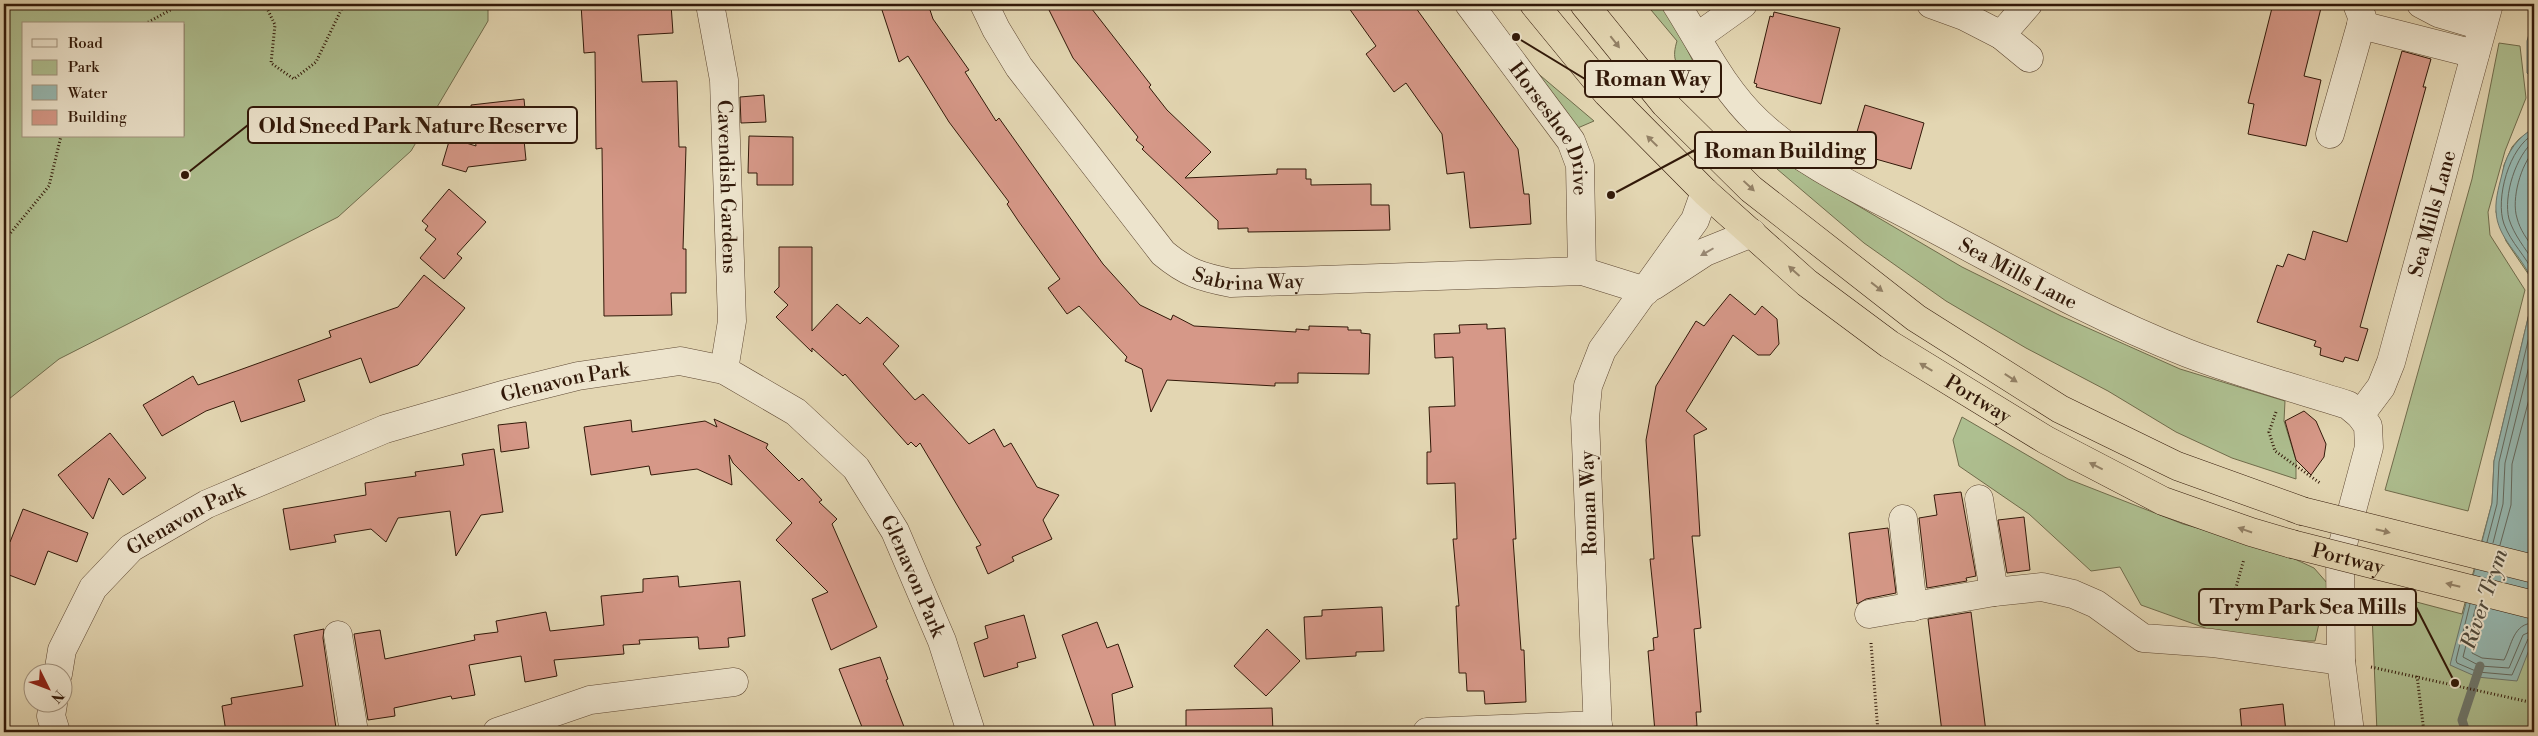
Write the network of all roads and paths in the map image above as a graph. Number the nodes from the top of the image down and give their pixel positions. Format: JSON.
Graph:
{"nodes":[{"id":1,"x":181,"y":4,"type":"edge"},
{"id":2,"x":265,"y":4,"type":"edge"},
{"id":3,"x":344,"y":4,"type":"edge"},
{"id":4,"x":710,"y":4,"type":"edge"},
{"id":5,"x":984,"y":4,"type":"edge"},
{"id":6,"x":1469,"y":4,"type":"edge"},
{"id":7,"x":1534,"y":4,"type":"edge"},
{"id":8,"x":1584,"y":4,"type":"edge"},
{"id":9,"x":1676,"y":4,"type":"edge"},
{"id":10,"x":1743,"y":4,"type":"edge"},
{"id":11,"x":1931,"y":4,"type":"edge"},
{"id":12,"x":2028,"y":4,"type":"edge"},
{"id":13,"x":2421,"y":4,"type":"edge"},
{"id":14,"x":2359,"y":14,"type":"edge"},
{"id":15,"x":2486,"y":15,"type":"edge"},
{"id":16,"x":149,"y":22,"type":"edge"},
{"id":17,"x":2002,"y":35,"type":"junction"},
{"id":18,"x":1697,"y":37,"type":"junction"},
{"id":19,"x":2475,"y":54,"type":"junction"},
{"id":20,"x":2029,"y":58,"type":"dead end"},
{"id":21,"x":2330,"y":134,"type":"dead end"},
{"id":22,"x":61,"y":138,"type":"edge"},
{"id":23,"x":1705,"y":192,"type":"junction"},
{"id":24,"x":1752,"y":233,"type":"junction"},
{"id":25,"x":4,"y":241,"type":"edge"},
{"id":26,"x":1582,"y":271,"type":"junction"},
{"id":27,"x":1646,"y":291,"type":"junction"},
{"id":28,"x":724,"y":370,"type":"junction"},
{"id":29,"x":2284,"y":385,"type":"junction"},
{"id":30,"x":2360,"y":414,"type":"junction"},
{"id":31,"x":2310,"y":481,"type":"dead end"},
{"id":32,"x":1979,"y":499,"type":"dead end"},
{"id":33,"x":1903,"y":519,"type":"dead end"},
{"id":34,"x":2251,"y":532,"type":"junction"},
{"id":35,"x":2534,"y":569,"type":"edge"},
{"id":36,"x":1994,"y":592,"type":"junction"},
{"id":37,"x":2534,"y":605,"type":"edge"},
{"id":38,"x":1913,"y":607,"type":"junction"},
{"id":39,"x":1868,"y":614,"type":"joint"},
{"id":40,"x":338,"y":635,"type":"dead end"},
{"id":41,"x":2212,"y":643,"type":"junction"},
{"id":42,"x":2341,"y":661,"type":"junction"},
{"id":43,"x":60,"y":664,"type":"edge"},
{"id":44,"x":2418,"y":676,"type":"junction"},
{"id":45,"x":734,"y":682,"type":"dead end"},
{"id":46,"x":2534,"y":703,"type":"edge"},
{"id":47,"x":51,"y":714,"type":"edge"},
{"id":48,"x":529,"y":728,"type":"edge"},
{"id":49,"x":1598,"y":729,"type":"edge"},
{"id":50,"x":56,"y":732,"type":"edge"},
{"id":51,"x":354,"y":732,"type":"edge"},
{"id":52,"x":497,"y":732,"type":"edge"},
{"id":53,"x":971,"y":732,"type":"edge"},
{"id":54,"x":1427,"y":732,"type":"edge"},
{"id":55,"x":1878,"y":732,"type":"edge"},
{"id":56,"x":2350,"y":732,"type":"edge"},
{"id":57,"x":2424,"y":732,"type":"edge"}],
"edges":[{"from":1,"to":16,"type":"path"},
{"from":2,"to":3,"type":"path"},
{"from":4,"to":28,"type":"street","name":"Cavendish Gardens"},
{"from":5,"to":26,"type":"street","name":"Sabrina Way"},
{"from":6,"to":26,"type":"street","name":"Horseshoe Drive"},
{"from":23,"to":7,"type":"highway","name":"Portway","one_way":true},
{"from":8,"to":35,"type":"highway","name":"Portway","one_way":true,"bridge":true},
{"from":9,"to":18,"type":"street","name":"Sea Mills Lane"},
{"from":10,"to":18,"type":"street"},
{"from":11,"to":17,"type":"street"},
{"from":12,"to":17,"type":"street"},
{"from":13,"to":15,"type":"street"},
{"from":14,"to":19,"type":"street"},
{"from":14,"to":21,"type":"street"},
{"from":15,"to":19,"type":"street","name":"Sea Mills Lane"},
{"from":17,"to":20,"type":"street"},
{"from":18,"to":29,"type":"street","name":"Sea Mills Lane"},
{"from":19,"to":30,"type":"street","name":"Sea Mills Lane"},
{"from":22,"to":25,"type":"path"},
{"from":23,"to":24,"type":"highway","name":"Portway"},
{"from":23,"to":27,"type":"street","name":"Roman Way"},
{"from":24,"to":27,"type":"street","name":"Roman Way","one_way":true},
{"from":34,"to":24,"type":"highway","name":"Portway","one_way":true},
{"from":26,"to":27,"type":"street","name":"Sabrina Way"},
{"from":27,"to":49,"type":"street","name":"Roman Way"},
{"from":28,"to":43,"type":"street","name":"Glenavon Park"},
{"from":28,"to":53,"type":"street","name":"Glenavon Park"},
{"from":29,"to":30,"type":"street","name":"Sea Mills Lane"},
{"from":29,"to":31,"type":"path"},
{"from":30,"to":42,"type":"street"},
{"from":32,"to":36,"type":"street"},
{"from":33,"to":38,"type":"street"},
{"from":37,"to":34,"type":"highway","name":"Portway","one_way":true,"bridge":true},
{"from":34,"to":41,"type":"path"},
{"from":36,"to":38,"type":"street"},
{"from":36,"to":41,"type":"street"},
{"from":38,"to":39,"type":"street"},
{"from":39,"to":55,"type":"path"},
{"from":40,"to":51,"type":"street"},
{"from":41,"to":42,"type":"street"},
{"from":42,"to":44,"type":"path"},
{"from":42,"to":56,"type":"street"},
{"from":44,"to":46,"type":"path"},
{"from":44,"to":57,"type":"path"},
{"from":45,"to":48,"type":"street"},
{"from":47,"to":50,"type":"street"},
{"from":48,"to":52,"type":"street"},
{"from":49,"to":54,"type":"street"}]}
